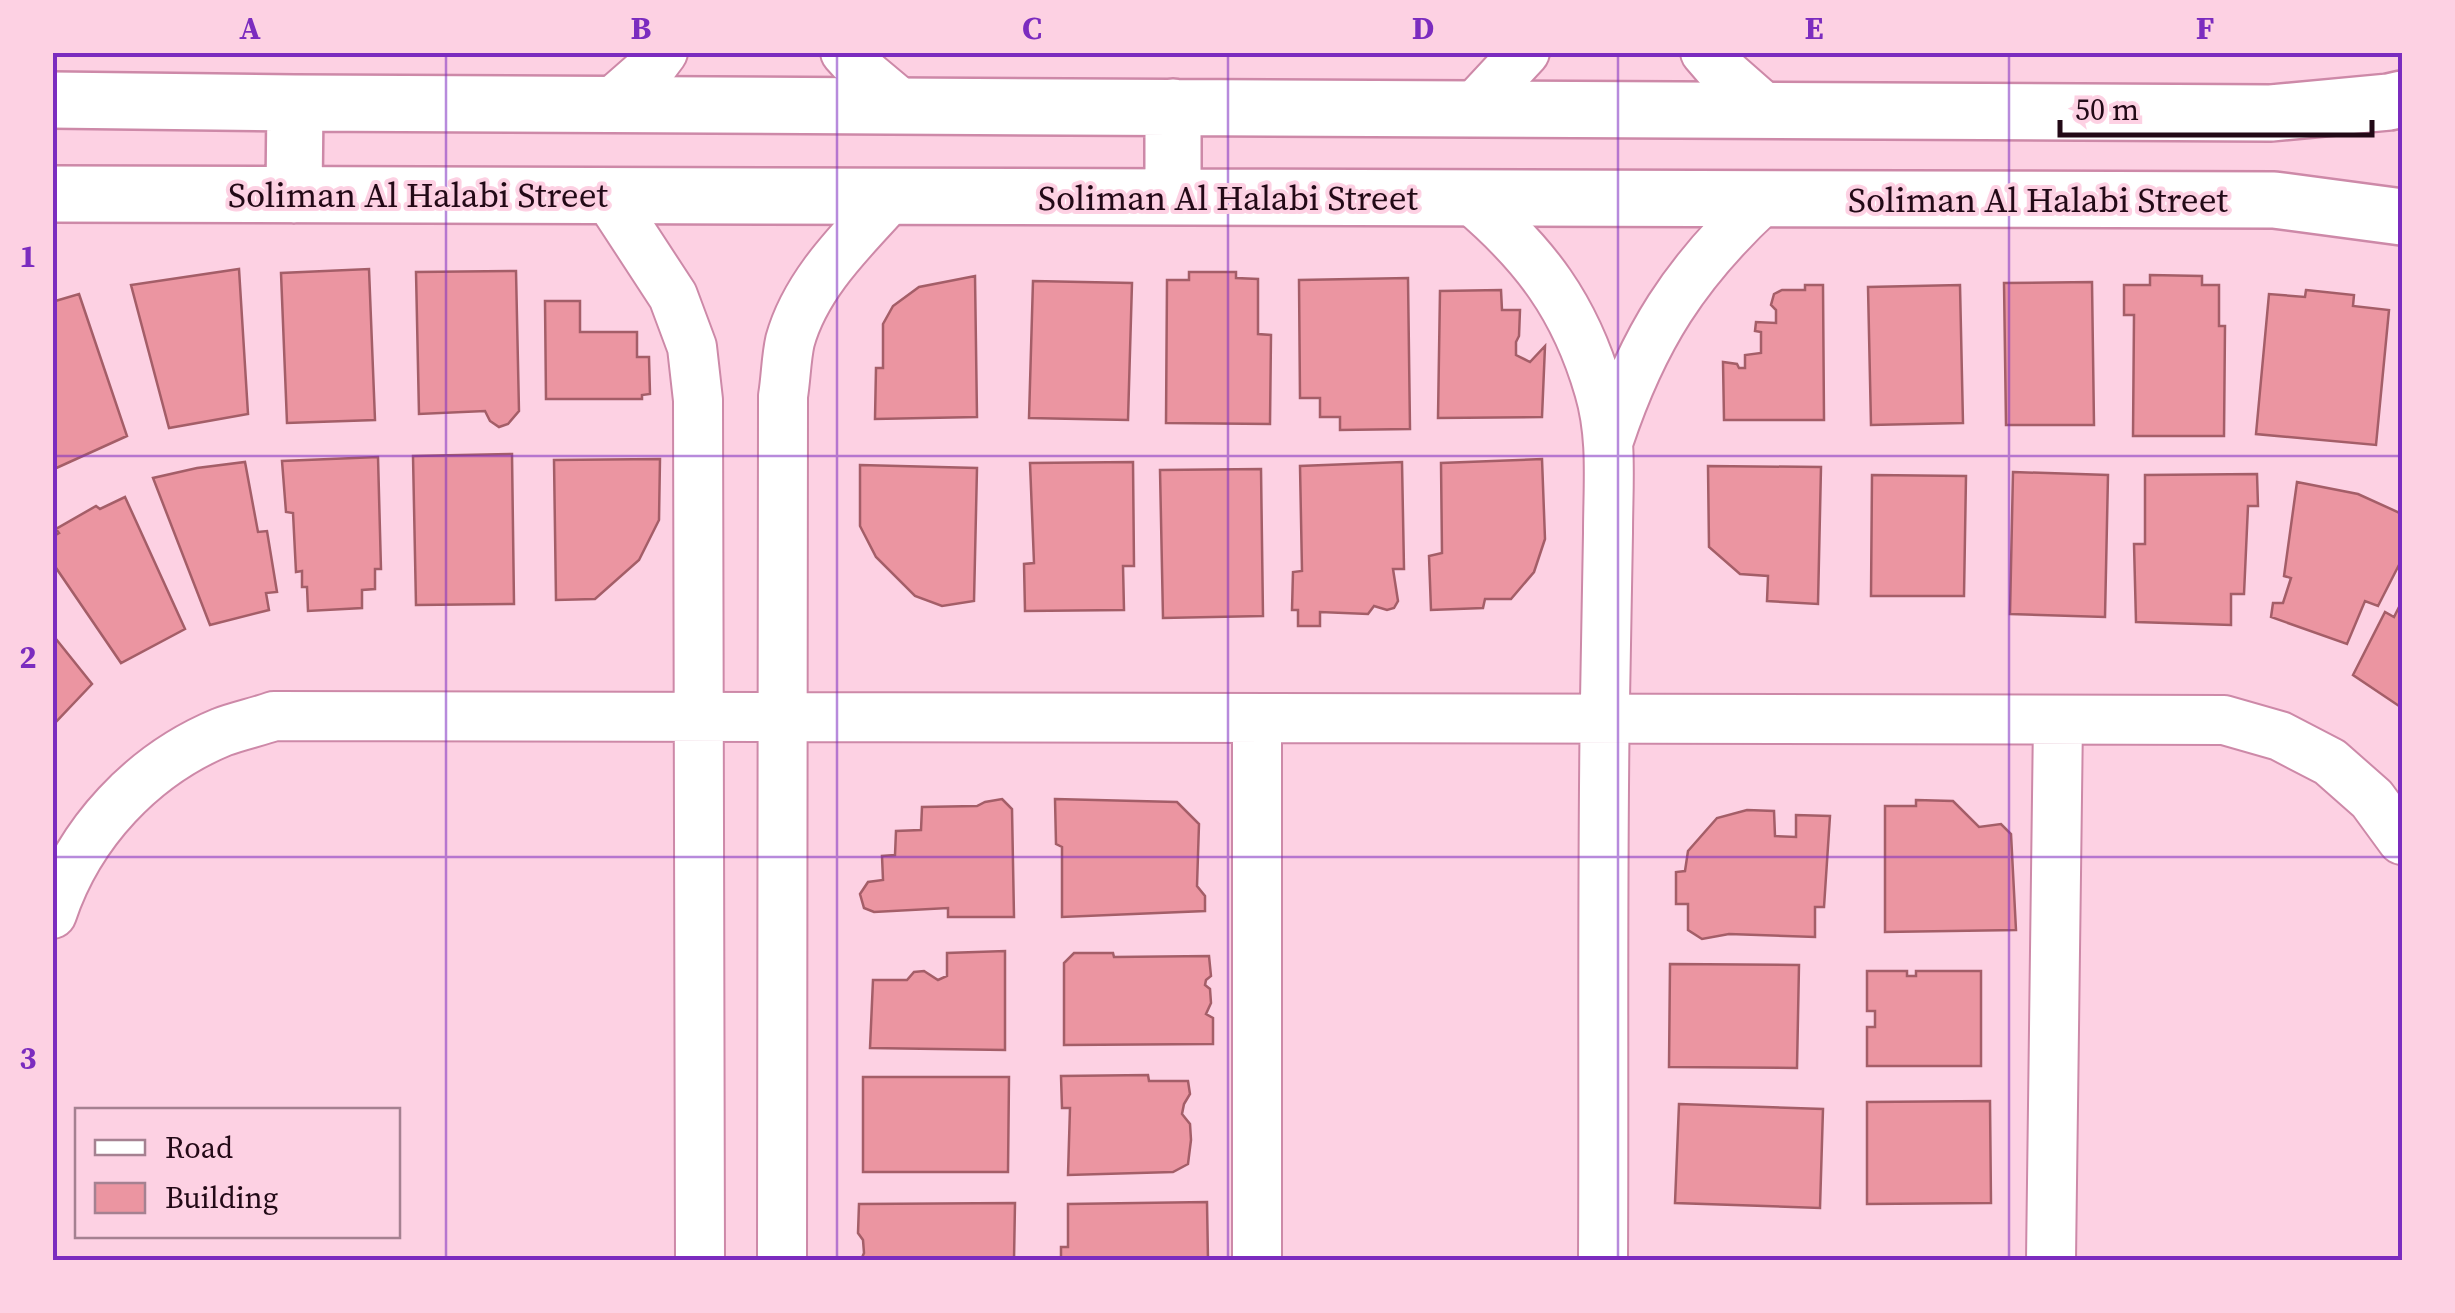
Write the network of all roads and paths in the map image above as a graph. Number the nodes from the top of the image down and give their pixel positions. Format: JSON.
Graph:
{"nodes":[{"id":1,"x":663,"y":52,"type":"edge"},
{"id":2,"x":845,"y":52,"type":"edge"},
{"id":3,"x":1525,"y":52,"type":"edge"},
{"id":4,"x":1706,"y":52,"type":"edge"},
{"id":5,"x":55,"y":99,"type":"edge"},
{"id":6,"x":2402,"y":99,"type":"edge"},
{"id":7,"x":295,"y":103,"type":"junction"},
{"id":8,"x":611,"y":103,"type":"junction"},
{"id":9,"x":902,"y":104,"type":"junction"},
{"id":10,"x":1173,"y":107,"type":"junction"},
{"id":11,"x":1472,"y":108,"type":"junction"},
{"id":12,"x":1767,"y":110,"type":"junction"},
{"id":13,"x":1976,"y":112,"type":"junction"},
{"id":14,"x":52,"y":194,"type":"edge"},
{"id":15,"x":294,"y":194,"type":"junction"},
{"id":16,"x":607,"y":195,"type":"junction"},
{"id":17,"x":892,"y":196,"type":"junction"},
{"id":18,"x":1173,"y":197,"type":"junction"},
{"id":19,"x":1470,"y":200,"type":"junction"},
{"id":20,"x":1764,"y":200,"type":"junction"},
{"id":21,"x":1976,"y":200,"type":"junction"},
{"id":22,"x":2402,"y":217,"type":"edge"},
{"id":23,"x":1609,"y":440,"type":"junction"},
{"id":24,"x":699,"y":717,"type":"junction"},
{"id":25,"x":783,"y":717,"type":"junction"},
{"id":26,"x":1256,"y":718,"type":"junction"},
{"id":27,"x":1604,"y":719,"type":"junction"},
{"id":28,"x":2058,"y":720,"type":"junction"},
{"id":29,"x":2402,"y":840,"type":"edge"},
{"id":30,"x":52,"y":914,"type":"edge"},
{"id":31,"x":700,"y":1260,"type":"edge"},
{"id":32,"x":782,"y":1260,"type":"edge"},
{"id":33,"x":1256,"y":1260,"type":"edge"},
{"id":34,"x":1603,"y":1260,"type":"edge"},
{"id":35,"x":2051,"y":1260,"type":"edge"}],
"edges":[{"from":1,"to":8,"type":"street"},
{"from":2,"to":9,"type":"street"},
{"from":3,"to":11,"type":"street"},
{"from":4,"to":12,"type":"street"},
{"from":5,"to":7,"type":"street"},
{"from":6,"to":13,"type":"street"},
{"from":7,"to":8,"type":"street"},
{"from":7,"to":15,"type":"street"},
{"from":8,"to":9,"type":"street"},
{"from":9,"to":10,"type":"street"},
{"from":10,"to":11,"type":"street"},
{"from":10,"to":18,"type":"street"},
{"from":11,"to":12,"type":"street"},
{"from":12,"to":13,"type":"street"},
{"from":13,"to":21,"type":"street"},
{"from":14,"to":15,"type":"street","name":"Soliman Al Halabi Street"},
{"from":15,"to":16,"type":"street","name":"Soliman Al Halabi Street"},
{"from":16,"to":17,"type":"street","name":"Soliman Al Halabi Street"},
{"from":16,"to":24,"type":"street"},
{"from":17,"to":18,"type":"street","name":"Soliman Al Halabi Street"},
{"from":17,"to":25,"type":"street"},
{"from":18,"to":19,"type":"street","name":"Soliman Al Halabi Street"},
{"from":19,"to":20,"type":"street","name":"Soliman Al Halabi Street"},
{"from":19,"to":23,"type":"street"},
{"from":20,"to":21,"type":"street","name":"Soliman Al Halabi Street"},
{"from":20,"to":23,"type":"street"},
{"from":21,"to":22,"type":"street","name":"Soliman Al Halabi Street"},
{"from":23,"to":27,"type":"street"},
{"from":24,"to":25,"type":"street"},
{"from":24,"to":30,"type":"street"},
{"from":24,"to":31,"type":"street"},
{"from":25,"to":26,"type":"street"},
{"from":25,"to":32,"type":"street"},
{"from":26,"to":27,"type":"street"},
{"from":26,"to":33,"type":"street"},
{"from":27,"to":28,"type":"street"},
{"from":27,"to":34,"type":"street"},
{"from":28,"to":29,"type":"street"},
{"from":28,"to":35,"type":"street"}]}
